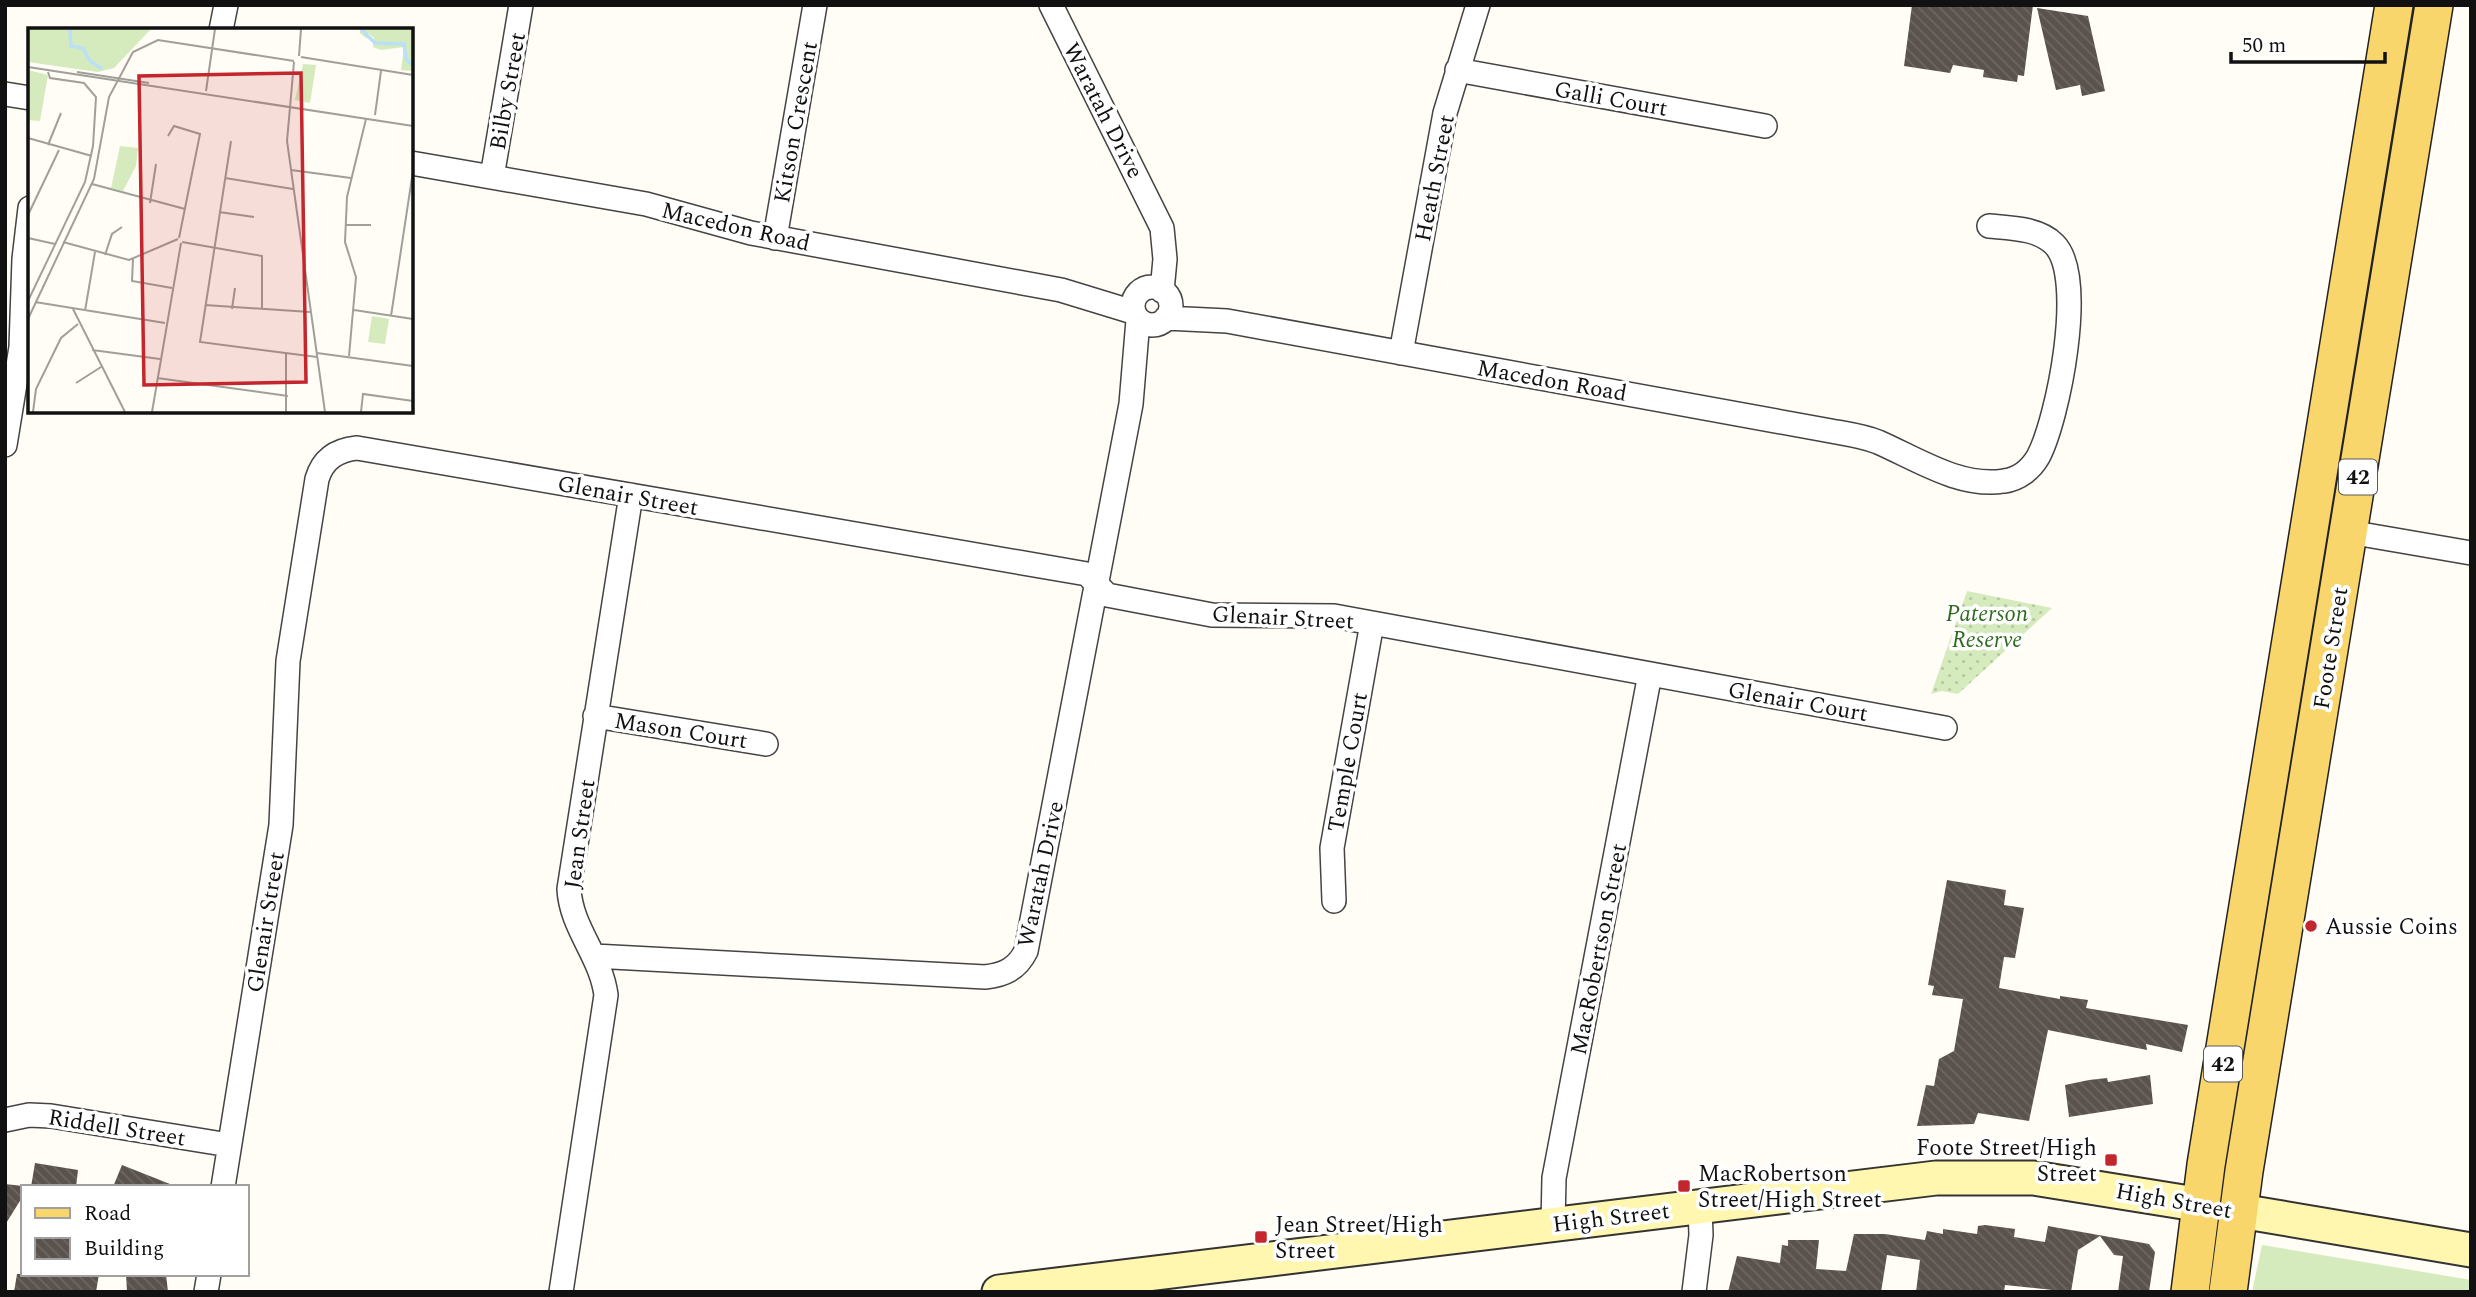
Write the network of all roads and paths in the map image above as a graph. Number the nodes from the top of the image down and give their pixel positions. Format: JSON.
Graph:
{"nodes":[{"id":1,"x":226,"y":5,"type":"edge"},
{"id":2,"x":521,"y":5,"type":"edge"},
{"id":3,"x":815,"y":5,"type":"edge"},
{"id":4,"x":1051,"y":5,"type":"edge"},
{"id":5,"x":1478,"y":5,"type":"edge"},
{"id":6,"x":2394,"y":5,"type":"edge"},
{"id":7,"x":2434,"y":5,"type":"edge"},
{"id":8,"x":221,"y":28,"type":"edge"},
{"id":9,"x":1457,"y":70,"type":"junction"},
{"id":10,"x":5,"y":94,"type":"edge"},
{"id":11,"x":28,"y":98,"type":"edge"},
{"id":12,"x":1765,"y":126,"type":"dead end"},
{"id":13,"x":413,"y":163,"type":"edge"},
{"id":14,"x":492,"y":177,"type":"junction"},
{"id":15,"x":28,"y":225,"type":"edge"},
{"id":16,"x":1989,"y":226,"type":"dead end"},
{"id":17,"x":775,"y":238,"type":"junction"},
{"id":18,"x":1151,"y":306,"type":"junction"},
{"id":19,"x":1401,"y":353,"type":"junction"},
{"id":20,"x":6,"y":433,"type":"edge"},
{"id":21,"x":632,"y":495,"type":"junction"},
{"id":22,"x":2349,"y":532,"type":"junction"},
{"id":23,"x":2471,"y":553,"type":"edge"},
{"id":24,"x":1097,"y":585,"type":"junction"},
{"id":25,"x":1372,"y":623,"type":"junction"},
{"id":26,"x":1650,"y":674,"type":"junction"},
{"id":27,"x":595,"y":716,"type":"junction"},
{"id":28,"x":1945,"y":728,"type":"dead end"},
{"id":29,"x":766,"y":744,"type":"dead end"},
{"id":30,"x":1334,"y":901,"type":"dead end"},
{"id":31,"x":594,"y":956,"type":"junction"},
{"id":32,"x":5,"y":1120,"type":"edge"},
{"id":33,"x":229,"y":1145,"type":"junction"},
{"id":34,"x":223,"y":1185,"type":"edge"},
{"id":35,"x":2202,"y":1205,"type":"junction"},
{"id":36,"x":1700,"y":1207,"type":"junction"},
{"id":37,"x":2240,"y":1211,"type":"junction"},
{"id":38,"x":1553,"y":1224,"type":"junction"},
{"id":39,"x":2471,"y":1250,"type":"edge"},
{"id":40,"x":561,"y":1292,"type":"edge"},
{"id":41,"x":999,"y":1292,"type":"edge"},
{"id":42,"x":1694,"y":1292,"type":"edge"},
{"id":43,"x":2190,"y":1292,"type":"edge"},
{"id":44,"x":2228,"y":1292,"type":"edge"}],
"edges":[{"from":1,"to":8,"type":"street"},
{"from":2,"to":14,"type":"street","name":"Bilby Street"},
{"from":3,"to":17,"type":"street","name":"Kitson Crescent"},
{"from":4,"to":18,"type":"street","name":"Waratah Drive"},
{"from":5,"to":9,"type":"street","name":"Heath Street"},
{"from":6,"to":35,"type":"main road","name":"Foote Street","number":"42"},
{"from":7,"to":22,"type":"main road","name":"Foote Street","number":"42"},
{"from":9,"to":12,"type":"street","name":"Galli Court"},
{"from":9,"to":19,"type":"street","name":"Heath Street"},
{"from":10,"to":11,"type":"street"},
{"from":13,"to":14,"type":"street","name":"Macedon Road"},
{"from":14,"to":17,"type":"street","name":"Macedon Road"},
{"from":15,"to":20,"type":"street"},
{"from":16,"to":19,"type":"street","name":"Macedon Road"},
{"from":17,"to":18,"type":"street","name":"Macedon Road"},
{"from":18,"to":19,"type":"street","name":"Macedon Road"},
{"from":18,"to":24,"type":"street","name":"Waratah Drive"},
{"from":21,"to":24,"type":"street","name":"Glenair Street"},
{"from":21,"to":27,"type":"street","name":"Jean Street"},
{"from":21,"to":33,"type":"street","name":"Glenair Street"},
{"from":22,"to":23,"type":"street"},
{"from":22,"to":37,"type":"main road","name":"Foote Street","number":"42"},
{"from":24,"to":25,"type":"street","name":"Glenair Street"},
{"from":24,"to":31,"type":"street","name":"Waratah Drive"},
{"from":25,"to":26,"type":"street","name":"Glenair Street"},
{"from":25,"to":30,"type":"street","name":"Temple Court"},
{"from":26,"to":28,"type":"street","name":"Glenair Court"},
{"from":26,"to":38,"type":"street","name":"MacRobertson Street"},
{"from":27,"to":29,"type":"street","name":"Mason Court"},
{"from":27,"to":31,"type":"street","name":"Jean Street"},
{"from":31,"to":40,"type":"street","name":"Jean Street"},
{"from":32,"to":33,"type":"street","name":"Riddell Street"},
{"from":33,"to":34,"type":"street","name":"Glenair Street"},
{"from":35,"to":36,"type":"main road","name":"High Street"},
{"from":35,"to":37,"type":"main road","name":"High Street"},
{"from":35,"to":43,"type":"main road","name":"Foote Street","number":"42"},
{"from":36,"to":38,"type":"main road","name":"High Street"},
{"from":36,"to":42,"type":"street"},
{"from":37,"to":39,"type":"main road","name":"High Street"},
{"from":37,"to":44,"type":"main road","name":"Foote Street","number":"42"},
{"from":38,"to":41,"type":"main road","name":"High Street"}]}
